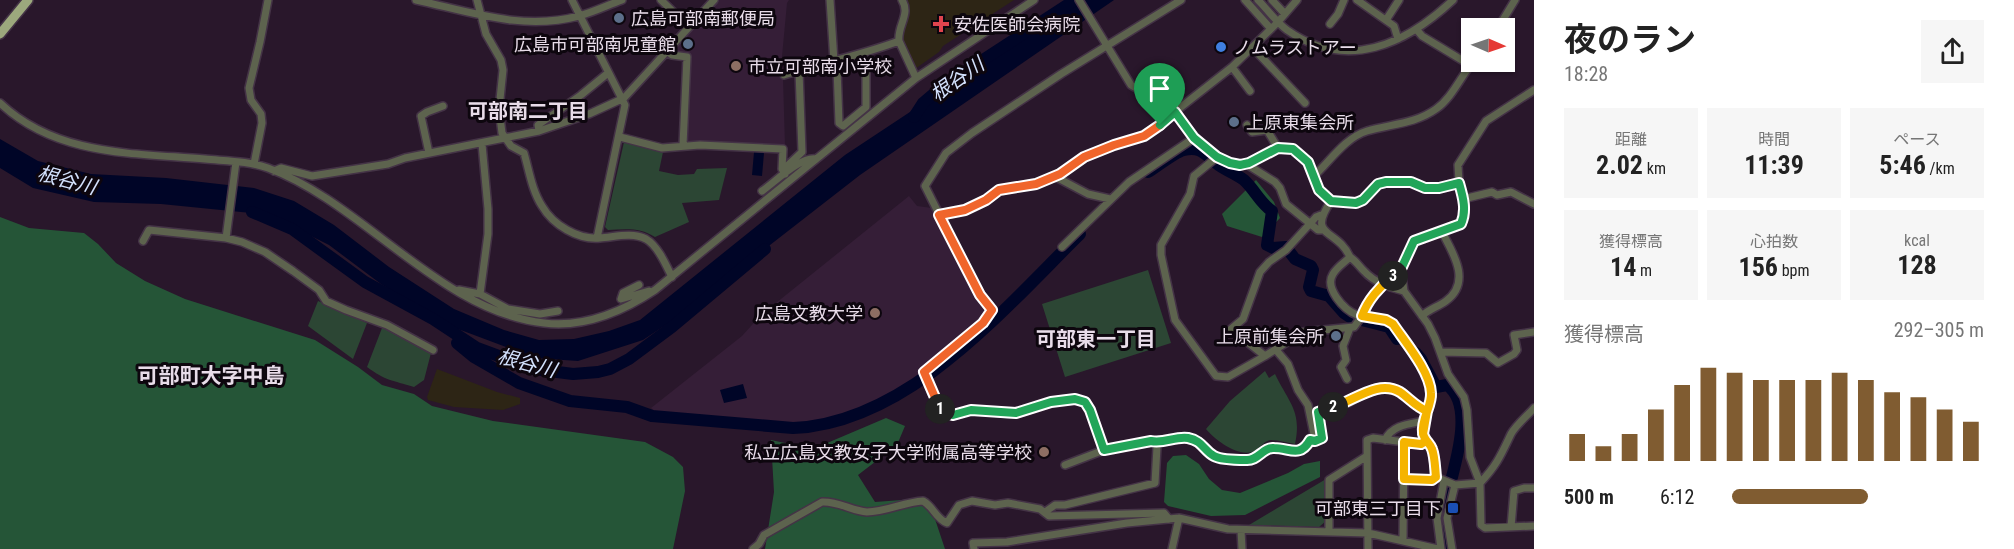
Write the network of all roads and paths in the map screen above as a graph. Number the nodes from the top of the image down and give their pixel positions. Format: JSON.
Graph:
{"nodes":[{"id":1,"x":28,"y":0,"type":"edge"},
{"id":2,"x":267,"y":0,"type":"edge"},
{"id":3,"x":416,"y":0,"type":"edge"},
{"id":4,"x":572,"y":0,"type":"edge"},
{"id":5,"x":622,"y":0,"type":"edge"},
{"id":6,"x":661,"y":0,"type":"edge"},
{"id":7,"x":714,"y":0,"type":"edge"},
{"id":8,"x":830,"y":0,"type":"edge"},
{"id":9,"x":902,"y":0,"type":"edge"},
{"id":10,"x":1034,"y":0,"type":"edge"},
{"id":11,"x":1079,"y":0,"type":"edge"},
{"id":12,"x":1181,"y":0,"type":"edge"},
{"id":13,"x":1245,"y":0,"type":"edge"},
{"id":14,"x":1258,"y":0,"type":"edge"},
{"id":15,"x":1272,"y":0,"type":"edge"},
{"id":16,"x":1297,"y":0,"type":"edge"},
{"id":17,"x":1344,"y":0,"type":"edge"},
{"id":18,"x":1357,"y":0,"type":"edge"},
{"id":19,"x":1400,"y":0,"type":"edge"},
{"id":20,"x":1453,"y":0,"type":"edge"},
{"id":21,"x":1515,"y":0,"type":"edge"},
{"id":22,"x":479,"y":1,"type":"edge"},
{"id":23,"x":1285,"y":14,"type":"junction"},
{"id":24,"x":480,"y":16,"type":"junction"},
{"id":25,"x":580,"y":16,"type":"junction"},
{"id":26,"x":1504,"y":18,"type":"edge"},
{"id":27,"x":1386,"y":20,"type":"junction"},
{"id":28,"x":1278,"y":22,"type":"junction"},
{"id":29,"x":1330,"y":24,"type":"dead end"},
{"id":30,"x":689,"y":27,"type":"junction"},
{"id":31,"x":1271,"y":29,"type":"junction"},
{"id":32,"x":1417,"y":30,"type":"junction"},
{"id":33,"x":0,"y":34,"type":"edge"},
{"id":34,"x":1398,"y":39,"type":"junction"},
{"id":35,"x":899,"y":41,"type":"junction"},
{"id":36,"x":1106,"y":45,"type":"junction"},
{"id":37,"x":1253,"y":48,"type":"junction"},
{"id":38,"x":667,"y":51,"type":"junction"},
{"id":39,"x":863,"y":54,"type":"junction"},
{"id":40,"x":1461,"y":57,"type":"edge"},
{"id":41,"x":834,"y":61,"type":"junction"},
{"id":42,"x":1232,"y":67,"type":"junction"},
{"id":43,"x":798,"y":71,"type":"junction"},
{"id":44,"x":1465,"y":72,"type":"edge"},
{"id":45,"x":608,"y":73,"type":"junction"},
{"id":46,"x":784,"y":75,"type":"dead end"},
{"id":47,"x":916,"y":78,"type":"junction"},
{"id":48,"x":1534,"y":90,"type":"edge"},
{"id":49,"x":1250,"y":91,"type":"dead end"},
{"id":50,"x":624,"y":98,"type":"junction"},
{"id":51,"x":0,"y":103,"type":"edge"},
{"id":52,"x":1305,"y":103,"type":"dead end"},
{"id":53,"x":443,"y":106,"type":"dead end"},
{"id":54,"x":1175,"y":112,"type":"junction"},
{"id":55,"x":1248,"y":124,"type":"dead end"},
{"id":56,"x":539,"y":131,"type":"junction"},
{"id":57,"x":620,"y":137,"type":"junction"},
{"id":58,"x":505,"y":138,"type":"junction"},
{"id":59,"x":1194,"y":138,"type":"junction"},
{"id":60,"x":482,"y":144,"type":"junction"},
{"id":61,"x":683,"y":145,"type":"junction"},
{"id":62,"x":1278,"y":148,"type":"junction"},
{"id":63,"x":429,"y":153,"type":"junction"},
{"id":64,"x":816,"y":159,"type":"junction"},
{"id":65,"x":1214,"y":159,"type":"junction"},
{"id":66,"x":1249,"y":163,"type":"junction"},
{"id":67,"x":236,"y":164,"type":"junction"},
{"id":68,"x":254,"y":164,"type":"junction"},
{"id":69,"x":274,"y":171,"type":"junction"},
{"id":70,"x":785,"y":174,"type":"junction"},
{"id":71,"x":1313,"y":174,"type":"junction"},
{"id":72,"x":1054,"y":176,"type":"junction"},
{"id":73,"x":1459,"y":183,"type":"junction"},
{"id":74,"x":762,"y":191,"type":"dead end"},
{"id":75,"x":1110,"y":199,"type":"junction"},
{"id":76,"x":1463,"y":199,"type":"junction"},
{"id":77,"x":1331,"y":201,"type":"junction"},
{"id":78,"x":1534,"y":204,"type":"edge"},
{"id":79,"x":939,"y":215,"type":"junction"},
{"id":80,"x":1321,"y":215,"type":"junction"},
{"id":81,"x":1310,"y":223,"type":"junction"},
{"id":82,"x":1324,"y":230,"type":"junction"},
{"id":83,"x":1442,"y":232,"type":"junction"},
{"id":84,"x":226,"y":236,"type":"junction"},
{"id":85,"x":597,"y":238,"type":"junction"},
{"id":86,"x":143,"y":241,"type":"dead end"},
{"id":87,"x":1062,"y":247,"type":"dead end"},
{"id":88,"x":1350,"y":257,"type":"junction"},
{"id":89,"x":1401,"y":269,"type":"junction"},
{"id":90,"x":672,"y":277,"type":"junction"},
{"id":91,"x":639,"y":285,"type":"dead end"},
{"id":92,"x":1382,"y":285,"type":"junction"},
{"id":93,"x":457,"y":290,"type":"junction"},
{"id":94,"x":655,"y":290,"type":"junction"},
{"id":95,"x":1404,"y":291,"type":"junction"},
{"id":96,"x":480,"y":294,"type":"junction"},
{"id":97,"x":507,"y":311,"type":"junction"},
{"id":98,"x":558,"y":311,"type":"dead end"},
{"id":99,"x":1422,"y":316,"type":"junction"},
{"id":100,"x":1360,"y":319,"type":"junction"},
{"id":101,"x":1350,"y":328,"type":"junction"},
{"id":102,"x":1534,"y":332,"type":"edge"},
{"id":103,"x":433,"y":350,"type":"dead end"},
{"id":104,"x":1276,"y":350,"type":"junction"},
{"id":105,"x":1441,"y":352,"type":"junction"},
{"id":106,"x":1265,"y":356,"type":"junction"},
{"id":107,"x":1347,"y":379,"type":"dead end"},
{"id":108,"x":1427,"y":411,"type":"junction"},
{"id":109,"x":1533,"y":413,"type":"edge"},
{"id":110,"x":1424,"y":422,"type":"junction"},
{"id":111,"x":1310,"y":440,"type":"junction"},
{"id":112,"x":1385,"y":440,"type":"junction"},
{"id":113,"x":1426,"y":441,"type":"junction"},
{"id":114,"x":1404,"y":442,"type":"junction"},
{"id":115,"x":1159,"y":443,"type":"junction"},
{"id":116,"x":1104,"y":450,"type":"junction"},
{"id":117,"x":1367,"y":456,"type":"junction"},
{"id":118,"x":1065,"y":465,"type":"dead end"},
{"id":119,"x":1436,"y":477,"type":"junction"},
{"id":120,"x":1404,"y":479,"type":"junction"},
{"id":121,"x":1449,"y":483,"type":"junction"},
{"id":122,"x":1480,"y":483,"type":"junction"},
{"id":123,"x":1534,"y":488,"type":"edge"},
{"id":124,"x":1045,"y":512,"type":"junction"},
{"id":125,"x":1179,"y":518,"type":"junction"},
{"id":126,"x":1170,"y":519,"type":"junction"},
{"id":127,"x":1534,"y":526,"type":"edge"},
{"id":128,"x":1511,"y":527,"type":"junction"},
{"id":129,"x":1241,"y":530,"type":"junction"},
{"id":130,"x":1329,"y":531,"type":"junction"},
{"id":131,"x":1368,"y":533,"type":"junction"},
{"id":132,"x":1032,"y":539,"type":"junction"},
{"id":133,"x":1403,"y":541,"type":"junction"},
{"id":134,"x":753,"y":549,"type":"edge"},
{"id":135,"x":974,"y":549,"type":"edge"},
{"id":136,"x":1031,"y":549,"type":"edge"},
{"id":137,"x":1172,"y":549,"type":"edge"},
{"id":138,"x":1242,"y":549,"type":"edge"},
{"id":139,"x":1368,"y":549,"type":"edge"},
{"id":140,"x":1439,"y":549,"type":"edge"},
{"id":141,"x":1452,"y":549,"type":"edge"}],
"edges":[{"from":1,"to":33,"type":"main road"},
{"from":2,"to":68,"type":"street"},
{"from":3,"to":24,"type":"street"},
{"from":4,"to":25,"type":"street"},
{"from":5,"to":25,"type":"street"},
{"from":6,"to":30,"type":"street"},
{"from":7,"to":30,"type":"street"},
{"from":8,"to":41,"type":"street"},
{"from":9,"to":35,"type":"street"},
{"from":10,"to":47,"type":"street"},
{"from":11,"to":36,"type":"street"},
{"from":12,"to":36,"type":"street"},
{"from":13,"to":31,"type":"street"},
{"from":14,"to":28,"type":"street"},
{"from":15,"to":23,"type":"street"},
{"from":16,"to":23,"type":"street"},
{"from":17,"to":29,"type":"street"},
{"from":18,"to":27,"type":"street"},
{"from":19,"to":27,"type":"street"},
{"from":20,"to":32,"type":"street"},
{"from":21,"to":26,"type":"street"},
{"from":22,"to":24,"type":"street"},
{"from":23,"to":28,"type":"street"},
{"from":24,"to":25,"type":"street"},
{"from":24,"to":58,"type":"street"},
{"from":25,"to":45,"type":"street"},
{"from":27,"to":34,"type":"street"},
{"from":28,"to":31,"type":"street"},
{"from":28,"to":34,"type":"street"},
{"from":30,"to":38,"type":"street"},
{"from":31,"to":37,"type":"street"},
{"from":32,"to":34,"type":"street"},
{"from":32,"to":40,"type":"street"},
{"from":35,"to":39,"type":"street"},
{"from":35,"to":47,"type":"street"},
{"from":36,"to":54,"type":"street"},
{"from":36,"to":79,"type":"street"},
{"from":37,"to":42,"type":"street"},
{"from":37,"to":52,"type":"street"},
{"from":38,"to":50,"type":"street"},
{"from":38,"to":61,"type":"street"},
{"from":39,"to":41,"type":"street"},
{"from":39,"to":41,"type":"street"},
{"from":41,"to":43,"type":"street"},
{"from":42,"to":49,"type":"street"},
{"from":42,"to":54,"type":"street"},
{"from":43,"to":46,"type":"street"},
{"from":43,"to":70,"type":"street"},
{"from":44,"to":71,"type":"street"},
{"from":45,"to":50,"type":"street"},
{"from":45,"to":56,"type":"street"},
{"from":47,"to":64,"type":"street"},
{"from":48,"to":73,"type":"street"},
{"from":50,"to":56,"type":"street"},
{"from":50,"to":57,"type":"street"},
{"from":51,"to":67,"type":"street"},
{"from":53,"to":63,"type":"street"},
{"from":54,"to":59,"type":"street"},
{"from":54,"to":72,"type":"street"},
{"from":55,"to":62,"type":"street"},
{"from":56,"to":58,"type":"street"},
{"from":57,"to":61,"type":"street"},
{"from":57,"to":85,"type":"street"},
{"from":58,"to":60,"type":"street"},
{"from":58,"to":85,"type":"street"},
{"from":59,"to":65,"type":"street"},
{"from":59,"to":75,"type":"street"},
{"from":60,"to":63,"type":"street"},
{"from":60,"to":96,"type":"street"},
{"from":61,"to":70,"type":"street"},
{"from":62,"to":66,"type":"street"},
{"from":62,"to":71,"type":"street"},
{"from":63,"to":69,"type":"street"},
{"from":64,"to":70,"type":"street"},
{"from":64,"to":90,"type":"street"},
{"from":65,"to":66,"type":"street"},
{"from":65,"to":106,"type":"street"},
{"from":66,"to":81,"type":"street"},
{"from":67,"to":68,"type":"street"},
{"from":67,"to":84,"type":"street"},
{"from":68,"to":69,"type":"street"},
{"from":69,"to":93,"type":"street"},
{"from":70,"to":74,"type":"street"},
{"from":71,"to":77,"type":"street"},
{"from":72,"to":75,"type":"street"},
{"from":72,"to":79,"type":"street"},
{"from":73,"to":76,"type":"street"},
{"from":73,"to":77,"type":"street"},
{"from":75,"to":87,"type":"street"},
{"from":76,"to":78,"type":"street"},
{"from":76,"to":83,"type":"street"},
{"from":77,"to":80,"type":"street"},
{"from":79,"to":116,"type":"street"},
{"from":80,"to":81,"type":"street"},
{"from":80,"to":82,"type":"street"},
{"from":81,"to":82,"type":"street"},
{"from":81,"to":106,"type":"street"},
{"from":82,"to":88,"type":"street"},
{"from":83,"to":89,"type":"street"},
{"from":83,"to":99,"type":"street"},
{"from":84,"to":86,"type":"street"},
{"from":84,"to":103,"type":"street"},
{"from":85,"to":90,"type":"street"},
{"from":88,"to":92,"type":"street"},
{"from":88,"to":100,"type":"street"},
{"from":89,"to":92,"type":"street"},
{"from":89,"to":95,"type":"street"},
{"from":90,"to":94,"type":"street"},
{"from":91,"to":94,"type":"street"},
{"from":92,"to":95,"type":"street"},
{"from":92,"to":100,"type":"street"},
{"from":93,"to":96,"type":"street"},
{"from":93,"to":97,"type":"street"},
{"from":94,"to":97,"type":"street"},
{"from":95,"to":99,"type":"street"},
{"from":96,"to":97,"type":"street"},
{"from":97,"to":98,"type":"street"},
{"from":99,"to":105,"type":"street"},
{"from":100,"to":101,"type":"street"},
{"from":100,"to":108,"type":"street"},
{"from":101,"to":104,"type":"street"},
{"from":101,"to":107,"type":"street"},
{"from":102,"to":105,"type":"street"},
{"from":104,"to":106,"type":"street"},
{"from":104,"to":111,"type":"street"},
{"from":105,"to":122,"type":"street"},
{"from":108,"to":110,"type":"street"},
{"from":108,"to":111,"type":"street"},
{"from":109,"to":122,"type":"street"},
{"from":110,"to":112,"type":"street"},
{"from":110,"to":113,"type":"street"},
{"from":111,"to":115,"type":"street"},
{"from":112,"to":114,"type":"street"},
{"from":112,"to":117,"type":"street"},
{"from":113,"to":114,"type":"street"},
{"from":113,"to":119,"type":"street"},
{"from":114,"to":120,"type":"street"},
{"from":115,"to":116,"type":"street"},
{"from":115,"to":124,"type":"street"},
{"from":116,"to":118,"type":"street"},
{"from":117,"to":130,"type":"street"},
{"from":117,"to":131,"type":"street"},
{"from":119,"to":120,"type":"street"},
{"from":119,"to":121,"type":"street"},
{"from":120,"to":133,"type":"street"},
{"from":121,"to":122,"type":"street"},
{"from":121,"to":140,"type":"street"},
{"from":121,"to":141,"type":"street"},
{"from":122,"to":128,"type":"street"},
{"from":123,"to":128,"type":"street"},
{"from":124,"to":126,"type":"street"},
{"from":124,"to":134,"type":"street"},
{"from":125,"to":126,"type":"street"},
{"from":125,"to":129,"type":"street"},
{"from":125,"to":137,"type":"street"},
{"from":126,"to":132,"type":"street"},
{"from":127,"to":128,"type":"street"},
{"from":129,"to":130,"type":"street"},
{"from":129,"to":138,"type":"street"},
{"from":130,"to":131,"type":"street"},
{"from":131,"to":133,"type":"street"},
{"from":131,"to":139,"type":"street"},
{"from":132,"to":135,"type":"street"},
{"from":132,"to":136,"type":"street"},
{"from":133,"to":140,"type":"street"}]}
